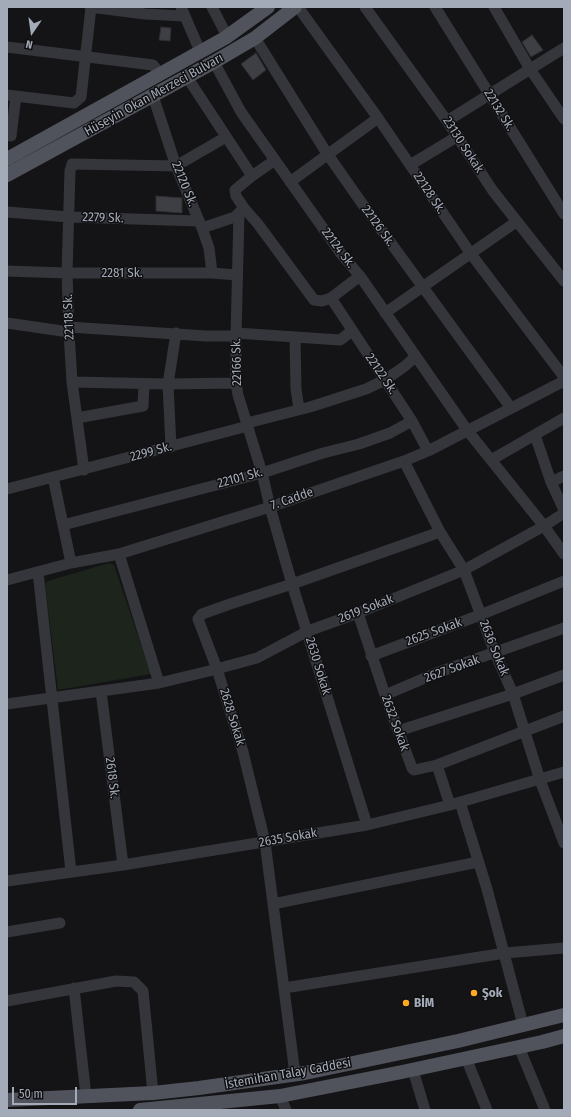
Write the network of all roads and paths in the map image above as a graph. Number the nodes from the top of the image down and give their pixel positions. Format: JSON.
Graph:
{"nodes":[{"id":1,"x":91,"y":7,"type":"edge"},
{"id":2,"x":212,"y":7,"type":"edge"},
{"id":3,"x":296,"y":7,"type":"edge"},
{"id":4,"x":365,"y":7,"type":"edge"},
{"id":5,"x":435,"y":7,"type":"edge"},
{"id":6,"x":494,"y":7,"type":"edge"},
{"id":7,"x":262,"y":9,"type":"edge"},
{"id":8,"x":182,"y":11,"type":"edge"},
{"id":9,"x":227,"y":36,"type":"junction"},
{"id":10,"x":255,"y":38,"type":"junction"},
{"id":11,"x":7,"y":47,"type":"edge"},
{"id":12,"x":564,"y":48,"type":"edge"},
{"id":13,"x":200,"y":51,"type":"junction"},
{"id":14,"x":86,"y":56,"type":"junction"},
{"id":15,"x":214,"y":62,"type":"junction"},
{"id":16,"x":530,"y":69,"type":"junction"},
{"id":17,"x":160,"y":74,"type":"junction"},
{"id":18,"x":187,"y":77,"type":"junction"},
{"id":19,"x":490,"y":95,"type":"junction"},
{"id":20,"x":11,"y":96,"type":"edge"},
{"id":21,"x":153,"y":96,"type":"junction"},
{"id":22,"x":378,"y":118,"type":"junction"},
{"id":23,"x":564,"y":119,"type":"edge"},
{"id":24,"x":447,"y":120,"type":"junction"},
{"id":25,"x":11,"y":136,"type":"dead end"},
{"id":26,"x":458,"y":136,"type":"junction"},
{"id":27,"x":226,"y":137,"type":"junction"},
{"id":28,"x":329,"y":155,"type":"junction"},
{"id":29,"x":7,"y":158,"type":"edge"},
{"id":30,"x":275,"y":160,"type":"junction"},
{"id":31,"x":410,"y":165,"type":"junction"},
{"id":32,"x":176,"y":166,"type":"junction"},
{"id":33,"x":8,"y":175,"type":"edge"},
{"id":34,"x":252,"y":176,"type":"junction"},
{"id":35,"x":290,"y":182,"type":"junction"},
{"id":36,"x":241,"y":210,"type":"junction"},
{"id":37,"x":7,"y":212,"type":"edge"},
{"id":38,"x":564,"y":214,"type":"edge"},
{"id":39,"x":69,"y":217,"type":"junction"},
{"id":40,"x":516,"y":222,"type":"junction"},
{"id":41,"x":200,"y":224,"type":"junction"},
{"id":42,"x":471,"y":254,"type":"junction"},
{"id":43,"x":7,"y":271,"type":"edge"},
{"id":44,"x":68,"y":273,"type":"junction"},
{"id":45,"x":212,"y":273,"type":"junction"},
{"id":46,"x":237,"y":275,"type":"junction"},
{"id":47,"x":360,"y":276,"type":"junction"},
{"id":48,"x":564,"y":281,"type":"edge"},
{"id":49,"x":423,"y":288,"type":"junction"},
{"id":50,"x":331,"y":298,"type":"junction"},
{"id":51,"x":385,"y":313,"type":"junction"},
{"id":52,"x":7,"y":323,"type":"edge"},
{"id":53,"x":69,"y":330,"type":"junction"},
{"id":54,"x":352,"y":331,"type":"junction"},
{"id":55,"x":176,"y":333,"type":"junction"},
{"id":56,"x":236,"y":335,"type":"junction"},
{"id":57,"x":295,"y":338,"type":"junction"},
{"id":58,"x":415,"y":357,"type":"junction"},
{"id":59,"x":564,"y":376,"type":"edge"},
{"id":60,"x":385,"y":380,"type":"junction"},
{"id":61,"x":564,"y":381,"type":"edge"},
{"id":62,"x":72,"y":382,"type":"junction"},
{"id":63,"x":236,"y":383,"type":"junction"},
{"id":64,"x":144,"y":384,"type":"junction"},
{"id":65,"x":168,"y":384,"type":"junction"},
{"id":66,"x":511,"y":408,"type":"junction"},
{"id":67,"x":299,"y":409,"type":"junction"},
{"id":68,"x":77,"y":418,"type":"junction"},
{"id":69,"x":564,"y":418,"type":"edge"},
{"id":70,"x":412,"y":421,"type":"junction"},
{"id":71,"x":247,"y":425,"type":"junction"},
{"id":72,"x":467,"y":430,"type":"junction"},
{"id":73,"x":535,"y":435,"type":"junction"},
{"id":74,"x":171,"y":447,"type":"junction"},
{"id":75,"x":428,"y":451,"type":"junction"},
{"id":76,"x":491,"y":460,"type":"junction"},
{"id":77,"x":404,"y":461,"type":"junction"},
{"id":78,"x":84,"y":470,"type":"junction"},
{"id":79,"x":262,"y":473,"type":"junction"},
{"id":80,"x":564,"y":476,"type":"edge"},
{"id":81,"x":53,"y":477,"type":"junction"},
{"id":82,"x":551,"y":482,"type":"junction"},
{"id":83,"x":8,"y":486,"type":"edge"},
{"id":84,"x":270,"y":507,"type":"junction"},
{"id":85,"x":564,"y":511,"type":"edge"},
{"id":86,"x":63,"y":525,"type":"junction"},
{"id":87,"x":544,"y":526,"type":"junction"},
{"id":88,"x":440,"y":532,"type":"junction"},
{"id":89,"x":119,"y":554,"type":"junction"},
{"id":90,"x":564,"y":554,"type":"edge"},
{"id":91,"x":71,"y":563,"type":"junction"},
{"id":92,"x":464,"y":570,"type":"junction"},
{"id":93,"x":38,"y":572,"type":"junction"},
{"id":94,"x":7,"y":580,"type":"edge"},
{"id":95,"x":564,"y":582,"type":"edge"},
{"id":96,"x":292,"y":584,"type":"junction"},
{"id":97,"x":358,"y":613,"type":"junction"},
{"id":98,"x":480,"y":615,"type":"junction"},
{"id":99,"x":564,"y":628,"type":"edge"},
{"id":100,"x":308,"y":631,"type":"junction"},
{"id":101,"x":495,"y":653,"type":"junction"},
{"id":102,"x":371,"y":656,"type":"junction"},
{"id":103,"x":217,"y":669,"type":"junction"},
{"id":104,"x":564,"y":675,"type":"edge"},
{"id":105,"x":159,"y":683,"type":"junction"},
{"id":106,"x":101,"y":691,"type":"junction"},
{"id":107,"x":385,"y":694,"type":"junction"},
{"id":108,"x":513,"y":694,"type":"junction"},
{"id":109,"x":52,"y":698,"type":"junction"},
{"id":110,"x":7,"y":704,"type":"edge"},
{"id":111,"x":564,"y":716,"type":"edge"},
{"id":112,"x":398,"y":731,"type":"junction"},
{"id":113,"x":524,"y":731,"type":"junction"},
{"id":114,"x":437,"y":765,"type":"junction"},
{"id":115,"x":564,"y":772,"type":"edge"},
{"id":116,"x":540,"y":780,"type":"junction"},
{"id":117,"x":455,"y":803,"type":"junction"},
{"id":118,"x":367,"y":825,"type":"junction"},
{"id":119,"x":265,"y":842,"type":"junction"},
{"id":120,"x":564,"y":843,"type":"edge"},
{"id":121,"x":478,"y":862,"type":"junction"},
{"id":122,"x":123,"y":865,"type":"junction"},
{"id":123,"x":71,"y":872,"type":"junction"},
{"id":124,"x":7,"y":881,"type":"edge"},
{"id":125,"x":273,"y":904,"type":"junction"},
{"id":126,"x":60,"y":924,"type":"dead end"},
{"id":127,"x":7,"y":932,"type":"edge"},
{"id":128,"x":564,"y":948,"type":"edge"},
{"id":129,"x":505,"y":952,"type":"junction"},
{"id":130,"x":74,"y":988,"type":"junction"},
{"id":131,"x":284,"y":988,"type":"junction"},
{"id":132,"x":7,"y":1000,"type":"edge"},
{"id":133,"x":564,"y":1015,"type":"edge"},
{"id":134,"x":523,"y":1025,"type":"junction"},
{"id":135,"x":564,"y":1036,"type":"edge"},
{"id":136,"x":520,"y":1047,"type":"junction"},
{"id":137,"x":466,"y":1058,"type":"junction"},
{"id":138,"x":413,"y":1070,"type":"junction"},
{"id":139,"x":295,"y":1074,"type":"junction"},
{"id":140,"x":153,"y":1093,"type":"junction"},
{"id":141,"x":86,"y":1096,"type":"junction"},
{"id":142,"x":280,"y":1096,"type":"junction"},
{"id":143,"x":7,"y":1100,"type":"edge"},
{"id":144,"x":140,"y":1110,"type":"edge"},
{"id":145,"x":286,"y":1110,"type":"edge"},
{"id":146,"x":425,"y":1110,"type":"edge"},
{"id":147,"x":487,"y":1110,"type":"edge"},
{"id":148,"x":544,"y":1110,"type":"edge"}],
"edges":[{"from":1,"to":8,"type":"street"},
{"from":1,"to":14,"type":"street"},
{"from":2,"to":9,"type":"street"},
{"from":3,"to":10,"type":"main road","name":"Hüseyin Okan Merzeci Bulvarı"},
{"from":3,"to":22,"type":"street","name":"22128 Sk."},
{"from":4,"to":24,"type":"street","name":"23130 Sokak"},
{"from":5,"to":19,"type":"street","name":"22132 Sk."},
{"from":6,"to":16,"type":"street"},
{"from":7,"to":9,"type":"main road","name":"Hüseyin Okan Merzeci Bulvarı"},
{"from":8,"to":13,"type":"street"},
{"from":9,"to":13,"type":"main road","name":"Hüseyin Okan Merzeci Bulvarı"},
{"from":10,"to":15,"type":"main road","name":"Hüseyin Okan Merzeci Bulvarı"},
{"from":10,"to":28,"type":"street","name":"22126 Sk."},
{"from":11,"to":14,"type":"street"},
{"from":12,"to":16,"type":"street"},
{"from":13,"to":17,"type":"main road","name":"Hüseyin Okan Merzeci Bulvarı"},
{"from":14,"to":17,"type":"street"},
{"from":14,"to":20,"type":"street"},
{"from":15,"to":18,"type":"main road","name":"Hüseyin Okan Merzeci Bulvarı"},
{"from":15,"to":30,"type":"street","name":"22124 Sk."},
{"from":16,"to":19,"type":"street"},
{"from":16,"to":23,"type":"street"},
{"from":17,"to":29,"type":"main road","name":"Hüseyin Okan Merzeci Bulvarı"},
{"from":18,"to":21,"type":"main road","name":"Hüseyin Okan Merzeci Bulvarı"},
{"from":18,"to":27,"type":"street"},
{"from":19,"to":24,"type":"street"},
{"from":19,"to":38,"type":"street","name":"22132 Sk."},
{"from":20,"to":25,"type":"street"},
{"from":21,"to":32,"type":"street","name":"22120 Sk."},
{"from":21,"to":33,"type":"main road","name":"Hüseyin Okan Merzeci Bulvarı"},
{"from":22,"to":28,"type":"street"},
{"from":22,"to":31,"type":"street","name":"22128 Sk."},
{"from":24,"to":26,"type":"street","name":"23130 Sokak"},
{"from":26,"to":31,"type":"street"},
{"from":26,"to":40,"type":"street","name":"23130 Sokak"},
{"from":27,"to":32,"type":"street"},
{"from":27,"to":34,"type":"street"},
{"from":28,"to":35,"type":"street"},
{"from":28,"to":49,"type":"street","name":"22126 Sk."},
{"from":30,"to":34,"type":"street"},
{"from":30,"to":35,"type":"street","name":"22124 Sk."},
{"from":31,"to":42,"type":"street","name":"22128 Sk."},
{"from":32,"to":39,"type":"street","name":"22118 Sk."},
{"from":32,"to":41,"type":"street","name":"22120 Sk."},
{"from":34,"to":36,"type":"street"},
{"from":35,"to":47,"type":"street","name":"22124 Sk."},
{"from":36,"to":41,"type":"street"},
{"from":36,"to":46,"type":"street","name":"22166 Sk."},
{"from":36,"to":50,"type":"street"},
{"from":37,"to":39,"type":"street","name":"2279 Sk."},
{"from":39,"to":41,"type":"street","name":"2279 Sk."},
{"from":39,"to":44,"type":"street","name":"22118 Sk."},
{"from":40,"to":42,"type":"street"},
{"from":40,"to":48,"type":"street","name":"23130 Sokak"},
{"from":41,"to":45,"type":"street","name":"22120 Sk."},
{"from":42,"to":49,"type":"street"},
{"from":42,"to":59,"type":"street","name":"22128 Sk."},
{"from":43,"to":44,"type":"street","name":"2281 Sk."},
{"from":44,"to":45,"type":"street","name":"2281 Sk."},
{"from":44,"to":53,"type":"street","name":"22118 Sk."},
{"from":45,"to":46,"type":"street","name":"2281 Sk."},
{"from":46,"to":56,"type":"street","name":"22166 Sk."},
{"from":47,"to":50,"type":"street"},
{"from":47,"to":51,"type":"street","name":"22124 Sk."},
{"from":49,"to":51,"type":"street"},
{"from":49,"to":66,"type":"street","name":"22126 Sk."},
{"from":50,"to":54,"type":"street","name":"22122 Sk."},
{"from":51,"to":58,"type":"street","name":"22124 Sk."},
{"from":52,"to":53,"type":"street"},
{"from":53,"to":55,"type":"street"},
{"from":53,"to":62,"type":"street","name":"22118 Sk."},
{"from":54,"to":57,"type":"street"},
{"from":54,"to":60,"type":"street","name":"22122 Sk."},
{"from":55,"to":56,"type":"street"},
{"from":55,"to":65,"type":"street"},
{"from":56,"to":57,"type":"street"},
{"from":56,"to":63,"type":"street","name":"22166 Sk."},
{"from":57,"to":67,"type":"street"},
{"from":58,"to":60,"type":"street","name":"2299 Sk."},
{"from":58,"to":72,"type":"street","name":"22124 Sk."},
{"from":60,"to":67,"type":"street","name":"2299 Sk."},
{"from":60,"to":70,"type":"street","name":"22122 Sk."},
{"from":61,"to":66,"type":"street","name":"7. Cadde"},
{"from":62,"to":64,"type":"street"},
{"from":62,"to":68,"type":"street","name":"22118 Sk."},
{"from":63,"to":65,"type":"street"},
{"from":63,"to":71,"type":"street","name":"22166 Sk."},
{"from":64,"to":65,"type":"street"},
{"from":64,"to":68,"type":"street"},
{"from":65,"to":74,"type":"street"},
{"from":66,"to":72,"type":"street","name":"7. Cadde"},
{"from":67,"to":71,"type":"street","name":"2299 Sk."},
{"from":68,"to":78,"type":"street","name":"22118 Sk."},
{"from":69,"to":73,"type":"street"},
{"from":70,"to":75,"type":"street","name":"22122 Sk."},
{"from":70,"to":79,"type":"street","name":"22101 Sk."},
{"from":71,"to":74,"type":"street","name":"2299 Sk."},
{"from":71,"to":79,"type":"street","name":"22166 Sk."},
{"from":72,"to":75,"type":"street","name":"7. Cadde"},
{"from":72,"to":76,"type":"street","name":"22124 Sk."},
{"from":73,"to":76,"type":"street"},
{"from":73,"to":82,"type":"street"},
{"from":74,"to":78,"type":"street","name":"2299 Sk."},
{"from":75,"to":77,"type":"street","name":"7. Cadde"},
{"from":76,"to":87,"type":"street","name":"22124 Sk."},
{"from":77,"to":84,"type":"street","name":"7. Cadde"},
{"from":77,"to":88,"type":"street","name":"2636 Sokak"},
{"from":78,"to":81,"type":"street","name":"2299 Sk."},
{"from":79,"to":84,"type":"street","name":"22166 Sk."},
{"from":79,"to":86,"type":"street","name":"22101 Sk."},
{"from":80,"to":82,"type":"street"},
{"from":81,"to":83,"type":"street","name":"2299 Sk."},
{"from":81,"to":86,"type":"street"},
{"from":82,"to":85,"type":"street"},
{"from":84,"to":89,"type":"street","name":"7. Cadde"},
{"from":84,"to":96,"type":"street","name":"2630 Sokak"},
{"from":85,"to":87,"type":"street","name":"2619 Sokak"},
{"from":86,"to":91,"type":"street"},
{"from":87,"to":90,"type":"street","name":"22124 Sk."},
{"from":87,"to":92,"type":"street","name":"2619 Sokak"},
{"from":88,"to":92,"type":"street","name":"2636 Sokak"},
{"from":88,"to":96,"type":"street","name":"2628 Sokak"},
{"from":89,"to":91,"type":"street","name":"7. Cadde"},
{"from":89,"to":105,"type":"street"},
{"from":91,"to":93,"type":"street","name":"7. Cadde"},
{"from":92,"to":97,"type":"street","name":"2619 Sokak"},
{"from":92,"to":98,"type":"street","name":"2636 Sokak"},
{"from":93,"to":94,"type":"street","name":"7. Cadde"},
{"from":93,"to":109,"type":"street"},
{"from":95,"to":98,"type":"street","name":"2625 Sokak"},
{"from":96,"to":100,"type":"street","name":"2630 Sokak"},
{"from":96,"to":103,"type":"street","name":"2628 Sokak"},
{"from":97,"to":100,"type":"street","name":"2619 Sokak"},
{"from":97,"to":102,"type":"street","name":"2632 Sokak"},
{"from":98,"to":101,"type":"street","name":"2636 Sokak"},
{"from":98,"to":102,"type":"street","name":"2625 Sokak"},
{"from":99,"to":101,"type":"street","name":"2627 Sokak"},
{"from":100,"to":103,"type":"street","name":"2619 Sokak"},
{"from":100,"to":118,"type":"street","name":"2630 Sokak"},
{"from":101,"to":107,"type":"street","name":"2627 Sokak"},
{"from":101,"to":108,"type":"street","name":"2636 Sokak"},
{"from":102,"to":107,"type":"street","name":"2632 Sokak"},
{"from":103,"to":105,"type":"street","name":"2619 Sokak"},
{"from":103,"to":119,"type":"street","name":"2628 Sokak"},
{"from":104,"to":108,"type":"street"},
{"from":105,"to":106,"type":"street","name":"2619 Sokak"},
{"from":106,"to":109,"type":"street","name":"2619 Sokak"},
{"from":106,"to":122,"type":"street","name":"2618 Sk."},
{"from":107,"to":112,"type":"street","name":"2632 Sokak"},
{"from":108,"to":112,"type":"street"},
{"from":108,"to":113,"type":"street","name":"2636 Sokak"},
{"from":109,"to":110,"type":"street","name":"2619 Sokak"},
{"from":109,"to":123,"type":"street"},
{"from":111,"to":113,"type":"street"},
{"from":112,"to":114,"type":"street","name":"2632 Sokak"},
{"from":113,"to":114,"type":"street"},
{"from":113,"to":116,"type":"street","name":"2636 Sokak"},
{"from":114,"to":117,"type":"street"},
{"from":115,"to":116,"type":"street","name":"2635 Sokak"},
{"from":116,"to":117,"type":"street","name":"2635 Sokak"},
{"from":116,"to":120,"type":"street","name":"2636 Sokak"},
{"from":117,"to":118,"type":"street","name":"2635 Sokak"},
{"from":117,"to":121,"type":"street"},
{"from":118,"to":119,"type":"street","name":"2635 Sokak"},
{"from":119,"to":122,"type":"street","name":"2635 Sokak"},
{"from":119,"to":125,"type":"street","name":"2628 Sokak"},
{"from":121,"to":125,"type":"street"},
{"from":121,"to":129,"type":"street"},
{"from":122,"to":123,"type":"street","name":"2635 Sokak"},
{"from":123,"to":124,"type":"street","name":"2635 Sokak"},
{"from":125,"to":131,"type":"street","name":"2628 Sokak"},
{"from":126,"to":127,"type":"street"},
{"from":128,"to":129,"type":"street"},
{"from":129,"to":131,"type":"street"},
{"from":129,"to":134,"type":"street"},
{"from":130,"to":132,"type":"street"},
{"from":130,"to":140,"type":"street"},
{"from":130,"to":141,"type":"street"},
{"from":131,"to":139,"type":"street","name":"2628 Sokak"},
{"from":133,"to":134,"type":"main road","name":"İstemihan Talay Caddesi"},
{"from":134,"to":139,"type":"main road","name":"İstemihan Talay Caddesi"},
{"from":135,"to":136,"type":"main road","name":"İstemihan Talay Caddesi"},
{"from":136,"to":137,"type":"main road","name":"İstemihan Talay Caddesi"},
{"from":136,"to":148,"type":"street"},
{"from":137,"to":138,"type":"main road","name":"İstemihan Talay Caddesi"},
{"from":137,"to":147,"type":"street"},
{"from":138,"to":142,"type":"main road","name":"İstemihan Talay Caddesi"},
{"from":138,"to":146,"type":"street"},
{"from":139,"to":140,"type":"main road","name":"İstemihan Talay Caddesi"},
{"from":140,"to":141,"type":"main road","name":"İstemihan Talay Caddesi"},
{"from":141,"to":143,"type":"main road","name":"İstemihan Talay Caddesi"},
{"from":142,"to":144,"type":"main road","name":"İstemihan Talay Caddesi"},
{"from":142,"to":145,"type":"street"}]}
